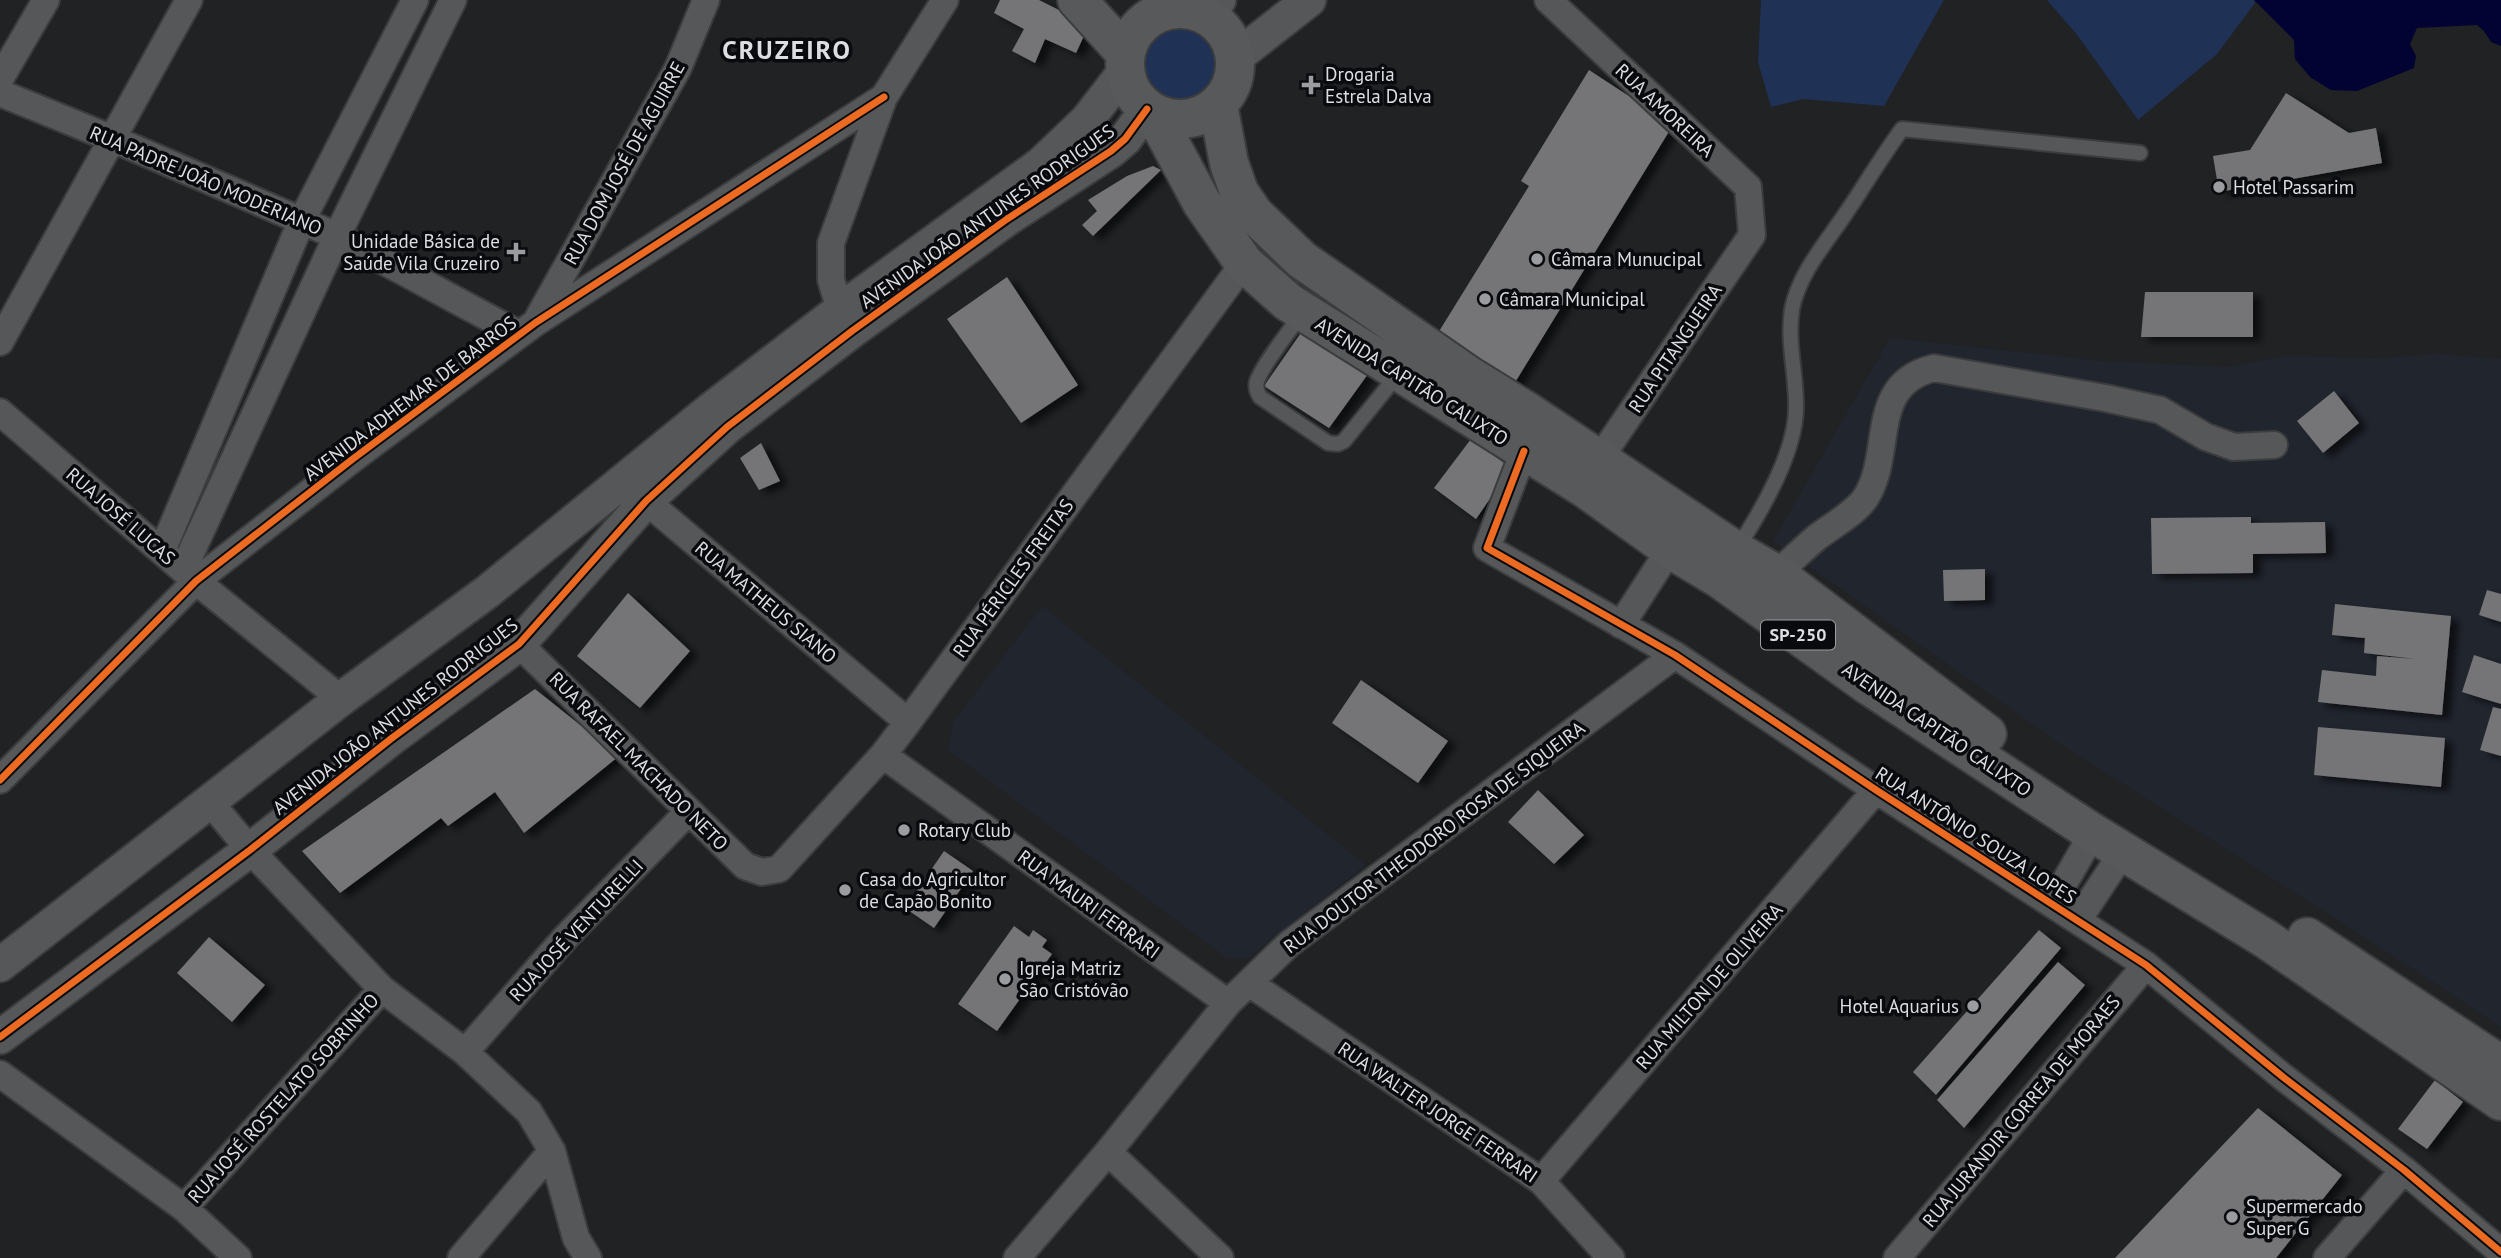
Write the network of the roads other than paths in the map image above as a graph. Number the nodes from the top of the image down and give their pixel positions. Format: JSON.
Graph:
{"nodes":[{"id":1,"x":46,"y":0,"type":"edge"},
{"id":2,"x":189,"y":0,"type":"edge"},
{"id":3,"x":415,"y":0,"type":"edge"},
{"id":4,"x":453,"y":0,"type":"edge"},
{"id":5,"x":706,"y":0,"type":"edge"},
{"id":6,"x":945,"y":0,"type":"edge"},
{"id":7,"x":1077,"y":0,"type":"edge"},
{"id":8,"x":1309,"y":0,"type":"edge"},
{"id":9,"x":1548,"y":0,"type":"edge"},
{"id":10,"x":1182,"y":5,"type":"edge"},
{"id":11,"x":1235,"y":58,"type":"junction"},
{"id":12,"x":1126,"y":63,"type":"junction"},
{"id":13,"x":0,"y":79,"type":"edge"},
{"id":14,"x":0,"y":93,"type":"edge"},
{"id":15,"x":884,"y":97,"type":"junction"},
{"id":16,"x":1217,"y":104,"type":"junction"},
{"id":17,"x":1150,"y":111,"type":"junction"},
{"id":18,"x":113,"y":139,"type":"junction"},
{"id":19,"x":2140,"y":153,"type":"dead end"},
{"id":20,"x":302,"y":220,"type":"junction"},
{"id":21,"x":1752,"y":235,"type":"joint"},
{"id":22,"x":337,"y":236,"type":"junction"},
{"id":23,"x":1244,"y":263,"type":"junction"},
{"id":24,"x":1303,"y":312,"type":"junction"},
{"id":25,"x":846,"y":321,"type":"junction"},
{"id":26,"x":527,"y":328,"type":"junction"},
{"id":27,"x":0,"y":342,"type":"edge"},
{"id":28,"x":1399,"y":372,"type":"junction"},
{"id":29,"x":0,"y":412,"type":"edge"},
{"id":30,"x":2274,"y":444,"type":"dead end"},
{"id":31,"x":1524,"y":451,"type":"junction"},
{"id":32,"x":1598,"y":461,"type":"junction"},
{"id":33,"x":636,"y":490,"type":"junction"},
{"id":34,"x":1670,"y":549,"type":"junction"},
{"id":35,"x":162,"y":551,"type":"junction"},
{"id":36,"x":1736,"y":551,"type":"junction"},
{"id":37,"x":189,"y":575,"type":"junction"},
{"id":38,"x":1776,"y":575,"type":"junction"},
{"id":39,"x":1621,"y":625,"type":"junction"},
{"id":40,"x":519,"y":644,"type":"junction"},
{"id":41,"x":1675,"y":655,"type":"junction"},
{"id":42,"x":341,"y":699,"type":"junction"},
{"id":43,"x":908,"y":722,"type":"junction"},
{"id":44,"x":883,"y":755,"type":"junction"},
{"id":45,"x":0,"y":780,"type":"edge"},
{"id":46,"x":1876,"y":790,"type":"junction"},
{"id":47,"x":209,"y":802,"type":"junction"},
{"id":48,"x":689,"y":811,"type":"junction"},
{"id":49,"x":2108,"y":842,"type":"junction"},
{"id":50,"x":250,"y":850,"type":"junction"},
{"id":51,"x":762,"y":872,"type":"joint"},
{"id":52,"x":2052,"y":904,"type":"junction"},
{"id":53,"x":2078,"y":920,"type":"junction"},
{"id":54,"x":0,"y":965,"type":"edge"},
{"id":55,"x":2146,"y":965,"type":"junction"},
{"id":56,"x":1249,"y":983,"type":"junction"},
{"id":57,"x":382,"y":989,"type":"junction"},
{"id":58,"x":1228,"y":1003,"type":"junction"},
{"id":59,"x":0,"y":1037,"type":"edge"},
{"id":60,"x":465,"y":1052,"type":"junction"},
{"id":61,"x":2501,"y":1065,"type":"edge"},
{"id":62,"x":0,"y":1074,"type":"edge"},
{"id":63,"x":2501,"y":1101,"type":"edge"},
{"id":64,"x":552,"y":1151,"type":"junction"},
{"id":65,"x":1108,"y":1152,"type":"junction"},
{"id":66,"x":2404,"y":1170,"type":"junction"},
{"id":67,"x":1541,"y":1181,"type":"junction"},
{"id":68,"x":184,"y":1208,"type":"junction"},
{"id":69,"x":2501,"y":1252,"type":"edge"},
{"id":70,"x":238,"y":1258,"type":"edge"},
{"id":71,"x":461,"y":1258,"type":"edge"},
{"id":72,"x":588,"y":1258,"type":"edge"},
{"id":73,"x":1017,"y":1258,"type":"edge"},
{"id":74,"x":1220,"y":1258,"type":"edge"},
{"id":75,"x":1611,"y":1258,"type":"edge"},
{"id":76,"x":1896,"y":1258,"type":"edge"},
{"id":77,"x":2327,"y":1258,"type":"edge"}],
"edges":[{"from":1,"to":13,"type":"street"},
{"from":2,"to":18,"type":"street"},
{"from":3,"to":20,"type":"street"},
{"from":4,"to":22,"type":"street","name":"AVENIDA ADHEMAR DE BARROS"},
{"from":5,"to":26,"type":"street","name":"RUA DOM JOSÉ DE AGUIRRE"},
{"from":6,"to":15,"type":"street"},
{"from":7,"to":12,"type":"main road","number":"SP-250"},
{"from":8,"to":11,"type":"street"},
{"from":9,"to":21,"type":"street","name":"RUA AMOREIRA"},
{"from":10,"to":11,"type":"main road"},
{"from":10,"to":12,"type":"main road"},
{"from":11,"to":16,"type":"main road"},
{"from":12,"to":17,"type":"main road","number":"SP-250"},
{"from":12,"to":25,"type":"street","name":"AVENIDA JOÃO ANTUNES RODRIGUES"},
{"from":14,"to":18,"type":"street","name":"RUA PADRE JOÃO MODERIANO"},
{"from":15,"to":25,"type":"street"},
{"from":15,"to":26,"type":"street","name":"AVENIDA ADHEMAR DE BARROS"},
{"from":16,"to":17,"type":"main road"},
{"from":16,"to":32,"type":"main road","name":"AVENIDA CAPITÃO CALIXTO","number":"SP-250"},
{"from":17,"to":23,"type":"main road","name":"AVENIDA CAPITÃO CALIXTO","number":"SP-250"},
{"from":17,"to":25,"type":"street","name":"AVENIDA JOÃO ANTUNES RODRIGUES"},
{"from":18,"to":20,"type":"street","name":"RUA PADRE JOÃO MODERIANO"},
{"from":18,"to":27,"type":"street"},
{"from":19,"to":36,"type":"lane"},
{"from":20,"to":22,"type":"street","name":"RUA PADRE JOÃO MODERIANO"},
{"from":20,"to":35,"type":"street"},
{"from":21,"to":32,"type":"street","name":"RUA PITANGUEIRA"},
{"from":22,"to":26,"type":"street","name":"RUA PADRE JOÃO MODERIANO"},
{"from":22,"to":37,"type":"street","name":"AVENIDA ADHEMAR DE BARROS"},
{"from":23,"to":24,"type":"main road","name":"AVENIDA CAPITÃO CALIXTO","number":"SP-250"},
{"from":23,"to":43,"type":"street","name":"RUA PÉRICLES FREITAS"},
{"from":24,"to":28,"type":"main road","name":"AVENIDA CAPITÃO CALIXTO","number":"SP-250"},
{"from":24,"to":28,"type":"lane"},
{"from":25,"to":33,"type":"street","name":"AVENIDA JOÃO ANTUNES RODRIGUES"},
{"from":26,"to":37,"type":"street","name":"AVENIDA ADHEMAR DE BARROS"},
{"from":28,"to":31,"type":"main road","name":"AVENIDA CAPITÃO CALIXTO","number":"SP-250"},
{"from":29,"to":35,"type":"street","name":"RUA JOSÉ LUCAS"},
{"from":30,"to":38,"type":"street"},
{"from":31,"to":34,"type":"main road","name":"AVENIDA CAPITÃO CALIXTO","number":"SP-250"},
{"from":31,"to":39,"type":"street","name":"RUA ANTÔNIO SOUZA LOPES"},
{"from":32,"to":36,"type":"main road","name":"AVENIDA CAPITÃO CALIXTO","number":"SP-250"},
{"from":33,"to":40,"type":"street","name":"AVENIDA JOÃO ANTUNES RODRIGUES"},
{"from":33,"to":42,"type":"street","name":"AVENIDA JOÃO ANTUNES RODRIGUES"},
{"from":33,"to":43,"type":"street","name":"RUA MATHEUS SIANO"},
{"from":34,"to":39,"type":"street"},
{"from":34,"to":49,"type":"main road","name":"AVENIDA CAPITÃO CALIXTO","number":"SP-250"},
{"from":35,"to":37,"type":"street","name":"RUA JOSÉ LUCAS"},
{"from":36,"to":38,"type":"main road","name":"AVENIDA CAPITÃO CALIXTO","number":"SP-250"},
{"from":37,"to":42,"type":"street","name":"RUA JOSÉ LUCAS"},
{"from":37,"to":45,"type":"street","name":"AVENIDA ADHEMAR DE BARROS"},
{"from":38,"to":61,"type":"main road","name":"AVENIDA CAPITÃO CALIXTO","number":"SP-250"},
{"from":39,"to":41,"type":"street","name":"RUA ANTÔNIO SOUZA LOPES"},
{"from":40,"to":48,"type":"street","name":"RUA RAFAEL MACHADO NETO"},
{"from":40,"to":50,"type":"street","name":"AVENIDA JOÃO ANTUNES RODRIGUES"},
{"from":41,"to":46,"type":"street","name":"RUA ANTÔNIO SOUZA LOPES"},
{"from":41,"to":56,"type":"street","name":"RUA DOUTOR THEODORO ROSA DE SIQUEIRA"},
{"from":42,"to":47,"type":"street","name":"AVENIDA JOÃO ANTUNES RODRIGUES"},
{"from":43,"to":44,"type":"street","name":"RUA PÉRICLES FREITAS"},
{"from":44,"to":51,"type":"street","name":"RUA PÉRICLES FREITAS"},
{"from":44,"to":58,"type":"street","name":"RUA MAURI FERRARI"},
{"from":46,"to":52,"type":"street","name":"RUA ANTÔNIO SOUZA LOPES"},
{"from":46,"to":67,"type":"street","name":"RUA MILTON DE OLIVEIRA"},
{"from":47,"to":50,"type":"street"},
{"from":47,"to":54,"type":"street","name":"AVENIDA JOÃO ANTUNES RODRIGUES"},
{"from":48,"to":51,"type":"street","name":"RUA RAFAEL MACHADO NETO"},
{"from":48,"to":60,"type":"street","name":"RUA JOSÉ VENTURELLI"},
{"from":49,"to":52,"type":"street"},
{"from":49,"to":53,"type":"street"},
{"from":49,"to":63,"type":"main road","name":"AVENIDA CAPITÃO CALIXTO","number":"SP-250"},
{"from":50,"to":57,"type":"street"},
{"from":50,"to":59,"type":"street","name":"AVENIDA JOÃO ANTUNES RODRIGUES"},
{"from":52,"to":53,"type":"street","name":"RUA ANTÔNIO SOUZA LOPES"},
{"from":53,"to":55,"type":"street","name":"RUA ANTÔNIO SOUZA LOPES"},
{"from":55,"to":66,"type":"street","name":"RUA ANTÔNIO SOUZA LOPES"},
{"from":55,"to":76,"type":"street","name":"RUA JURANDIR CORREA DE MORAES"},
{"from":56,"to":58,"type":"street","name":"RUA DOUTOR THEODORO ROSA DE SIQUEIRA"},
{"from":56,"to":67,"type":"street","name":"RUA WALTER JORGE FERRARI"},
{"from":57,"to":60,"type":"street"},
{"from":57,"to":68,"type":"street","name":"RUA JOSÉ ROSTELATO SOBRINHO"},
{"from":58,"to":65,"type":"street","name":"RUA DOUTOR THEODORO ROSA DE SIQUEIRA"},
{"from":60,"to":64,"type":"street"},
{"from":62,"to":68,"type":"street"},
{"from":64,"to":71,"type":"street"},
{"from":64,"to":72,"type":"street"},
{"from":65,"to":73,"type":"street","name":"RUA DOUTOR THEODORO ROSA DE SIQUEIRA"},
{"from":65,"to":74,"type":"street"},
{"from":66,"to":69,"type":"street","name":"RUA ANTÔNIO SOUZA LOPES"},
{"from":66,"to":77,"type":"street"},
{"from":67,"to":75,"type":"street","name":"RUA WALTER JORGE FERRARI"},
{"from":68,"to":70,"type":"street"}]}
